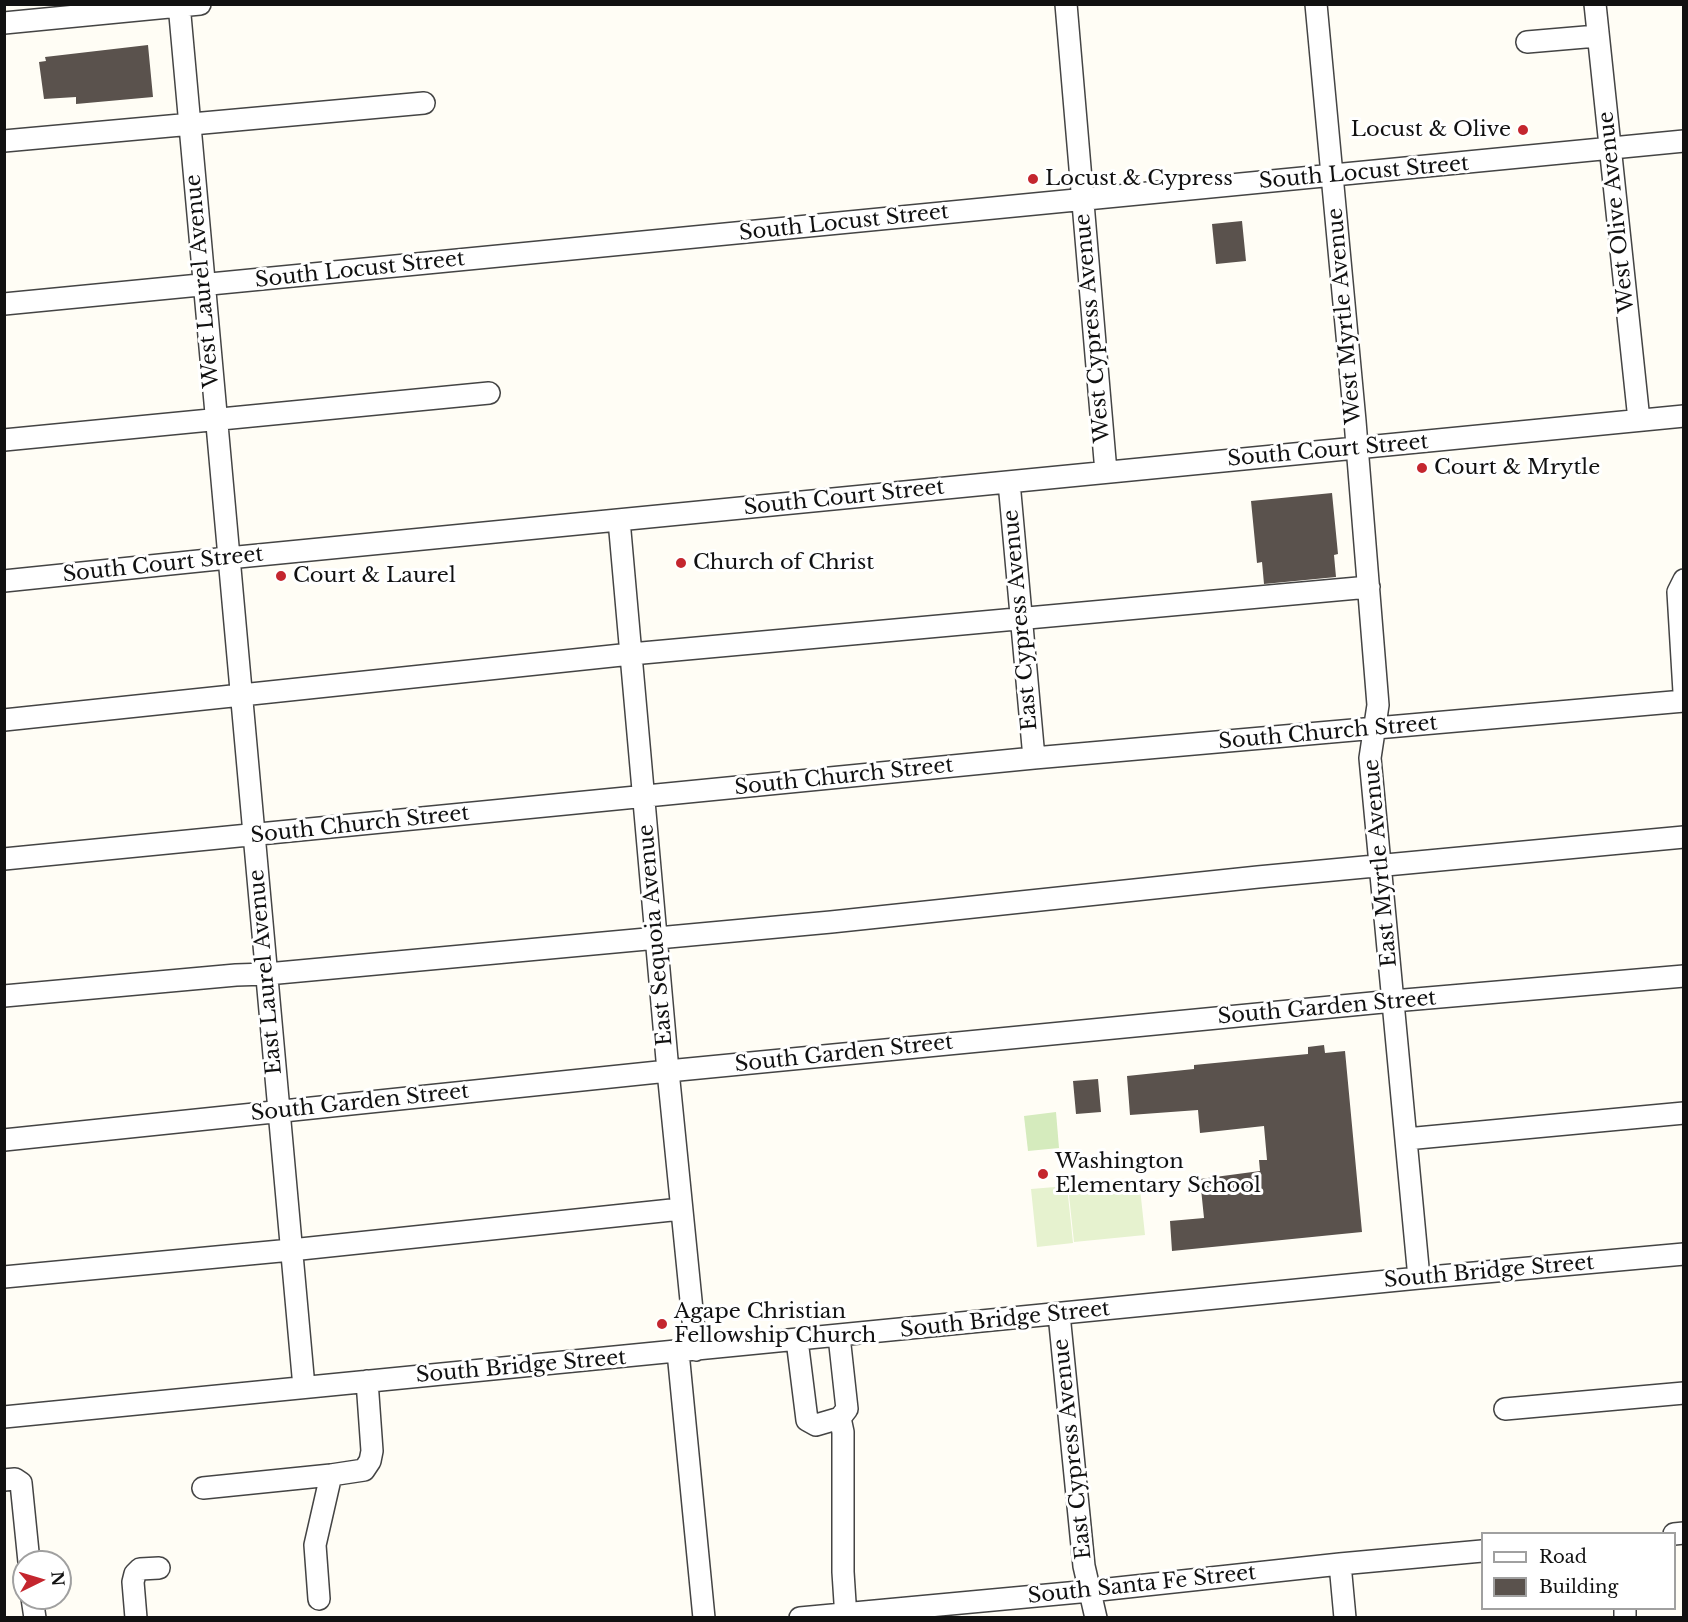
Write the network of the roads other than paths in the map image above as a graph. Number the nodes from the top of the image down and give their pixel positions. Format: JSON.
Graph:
{"nodes":[{"id":1,"x":1066,"y":4,"type":"edge"},
{"id":2,"x":1316,"y":4,"type":"edge"},
{"id":3,"x":1595,"y":4,"type":"edge"},
{"id":4,"x":186,"y":5,"type":"edge"},
{"id":5,"x":4,"y":23,"type":"edge"},
{"id":6,"x":1598,"y":36,"type":"junction"},
{"id":7,"x":1527,"y":42,"type":"dead end"},
{"id":8,"x":424,"y":103,"type":"dead end"},
{"id":9,"x":190,"y":124,"type":"junction"},
{"id":10,"x":4,"y":141,"type":"edge"},
{"id":11,"x":1683,"y":141,"type":"edge"},
{"id":12,"x":1610,"y":149,"type":"junction"},
{"id":13,"x":1332,"y":176,"type":"junction"},
{"id":14,"x":1082,"y":200,"type":"junction"},
{"id":15,"x":204,"y":285,"type":"junction"},
{"id":16,"x":4,"y":304,"type":"edge"},
{"id":17,"x":489,"y":393,"type":"dead end"},
{"id":18,"x":1683,"y":416,"type":"edge"},
{"id":19,"x":216,"y":419,"type":"junction"},
{"id":20,"x":1639,"y":420,"type":"junction"},
{"id":21,"x":4,"y":440,"type":"edge"},
{"id":22,"x":1357,"y":448,"type":"junction"},
{"id":23,"x":1106,"y":472,"type":"junction"},
{"id":24,"x":1009,"y":482,"type":"junction"},
{"id":25,"x":619,"y":520,"type":"junction"},
{"id":26,"x":228,"y":558,"type":"junction"},
{"id":27,"x":1683,"y":580,"type":"edge"},
{"id":28,"x":4,"y":581,"type":"edge"},
{"id":29,"x":1369,"y":587,"type":"junction"},
{"id":30,"x":1021,"y":620,"type":"junction"},
{"id":31,"x":631,"y":654,"type":"junction"},
{"id":32,"x":1683,"y":692,"type":"edge"},
{"id":33,"x":242,"y":696,"type":"junction"},
{"id":34,"x":1683,"y":701,"type":"edge"},
{"id":35,"x":4,"y":720,"type":"edge"},
{"id":36,"x":1375,"y":729,"type":"junction"},
{"id":37,"x":1034,"y":758,"type":"junction"},
{"id":38,"x":644,"y":797,"type":"junction"},
{"id":39,"x":253,"y":836,"type":"junction"},
{"id":40,"x":1683,"y":837,"type":"edge"},
{"id":41,"x":4,"y":859,"type":"edge"},
{"id":42,"x":1380,"y":865,"type":"junction"},
{"id":43,"x":656,"y":937,"type":"junction"},
{"id":44,"x":267,"y":974,"type":"junction"},
{"id":45,"x":1683,"y":976,"type":"edge"},
{"id":46,"x":4,"y":996,"type":"edge"},
{"id":47,"x":1393,"y":1001,"type":"junction"},
{"id":48,"x":668,"y":1071,"type":"junction"},
{"id":49,"x":279,"y":1111,"type":"junction"},
{"id":50,"x":1683,"y":1113,"type":"edge"},
{"id":51,"x":1406,"y":1139,"type":"junction"},
{"id":52,"x":4,"y":1140,"type":"edge"},
{"id":53,"x":681,"y":1209,"type":"junction"},
{"id":54,"x":291,"y":1250,"type":"junction"},
{"id":55,"x":1683,"y":1254,"type":"edge"},
{"id":56,"x":4,"y":1277,"type":"edge"},
{"id":57,"x":1419,"y":1278,"type":"junction"},
{"id":58,"x":1059,"y":1314,"type":"junction"},
{"id":59,"x":839,"y":1336,"type":"junction"},
{"id":60,"x":797,"y":1340,"type":"junction"},
{"id":61,"x":687,"y":1351,"type":"junction"},
{"id":62,"x":367,"y":1381,"type":"junction"},
{"id":63,"x":304,"y":1387,"type":"junction"},
{"id":64,"x":1683,"y":1393,"type":"edge"},
{"id":65,"x":1505,"y":1409,"type":"dead end"},
{"id":66,"x":4,"y":1417,"type":"edge"},
{"id":67,"x":840,"y":1418,"type":"junction"},
{"id":68,"x":331,"y":1475,"type":"junction"},
{"id":69,"x":4,"y":1480,"type":"edge"},
{"id":70,"x":203,"y":1488,"type":"dead end"},
{"id":71,"x":28,"y":1550,"type":"edge"},
{"id":72,"x":1481,"y":1551,"type":"edge"},
{"id":73,"x":1340,"y":1564,"type":"junction"},
{"id":74,"x":159,"y":1568,"type":"dead end"},
{"id":75,"x":1090,"y":1591,"type":"junction"},
{"id":76,"x":319,"y":1599,"type":"dead end"},
{"id":77,"x":846,"y":1615,"type":"edge"},
{"id":78,"x":136,"y":1617,"type":"edge"},
{"id":79,"x":704,"y":1617,"type":"edge"},
{"id":80,"x":800,"y":1617,"type":"edge"},
{"id":81,"x":1096,"y":1617,"type":"edge"},
{"id":82,"x":1345,"y":1617,"type":"edge"}],
"edges":[{"from":1,"to":14,"type":"street","name":"West Cypress Avenue"},
{"from":2,"to":13,"type":"street","name":"West Myrtle Avenue"},
{"from":3,"to":6,"type":"street","name":"West Olive Avenue"},
{"from":4,"to":5,"type":"street"},
{"from":4,"to":9,"type":"street","name":"West Laurel Avenue"},
{"from":6,"to":7,"type":"street"},
{"from":6,"to":12,"type":"street","name":"West Olive Avenue"},
{"from":8,"to":9,"type":"street"},
{"from":9,"to":10,"type":"street"},
{"from":9,"to":15,"type":"street","name":"West Laurel Avenue"},
{"from":11,"to":12,"type":"street","name":"South Locust Street"},
{"from":12,"to":13,"type":"street","name":"South Locust Street"},
{"from":12,"to":20,"type":"street","name":"West Olive Avenue"},
{"from":13,"to":14,"type":"street","name":"South Locust Street"},
{"from":13,"to":22,"type":"street","name":"West Myrtle Avenue"},
{"from":14,"to":15,"type":"street","name":"South Locust Street"},
{"from":14,"to":23,"type":"street","name":"West Cypress Avenue"},
{"from":15,"to":16,"type":"street","name":"South Locust Street"},
{"from":15,"to":19,"type":"street","name":"West Laurel Avenue"},
{"from":17,"to":19,"type":"street"},
{"from":18,"to":20,"type":"street","name":"South Court Street"},
{"from":19,"to":21,"type":"street"},
{"from":19,"to":26,"type":"street","name":"West Laurel Avenue"},
{"from":20,"to":22,"type":"street","name":"South Court Street"},
{"from":22,"to":23,"type":"street","name":"South Court Street"},
{"from":22,"to":29,"type":"street","name":"East Myrtle Avenue"},
{"from":23,"to":24,"type":"street","name":"South Court Street"},
{"from":24,"to":25,"type":"street","name":"South Court Street"},
{"from":24,"to":30,"type":"street","name":"East Cypress Avenue"},
{"from":25,"to":26,"type":"street","name":"South Court Street"},
{"from":25,"to":31,"type":"street","name":"East Sequoia Avenue"},
{"from":26,"to":28,"type":"street","name":"South Court Street"},
{"from":26,"to":33,"type":"street","name":"East Laurel Avenue"},
{"from":27,"to":32,"type":"street"},
{"from":29,"to":30,"type":"street"},
{"from":29,"to":36,"type":"street","name":"East Myrtle Avenue"},
{"from":30,"to":31,"type":"street"},
{"from":30,"to":37,"type":"street","name":"East Cypress Avenue"},
{"from":31,"to":33,"type":"street"},
{"from":31,"to":38,"type":"street","name":"East Sequoia Avenue"},
{"from":33,"to":35,"type":"street"},
{"from":33,"to":39,"type":"street","name":"East Laurel Avenue"},
{"from":34,"to":36,"type":"street","name":"South Church Street"},
{"from":36,"to":37,"type":"street","name":"South Church Street"},
{"from":36,"to":42,"type":"street","name":"East Myrtle Avenue"},
{"from":37,"to":38,"type":"street","name":"South Church Street"},
{"from":38,"to":39,"type":"street","name":"South Church Street"},
{"from":38,"to":43,"type":"street","name":"East Sequoia Avenue"},
{"from":39,"to":41,"type":"street","name":"South Church Street"},
{"from":39,"to":44,"type":"street","name":"East Laurel Avenue"},
{"from":40,"to":42,"type":"street"},
{"from":42,"to":43,"type":"street"},
{"from":42,"to":47,"type":"street","name":"East Myrtle Avenue"},
{"from":43,"to":44,"type":"street"},
{"from":43,"to":48,"type":"street","name":"East Sequoia Avenue"},
{"from":44,"to":46,"type":"street"},
{"from":44,"to":49,"type":"street","name":"East Laurel Avenue"},
{"from":45,"to":47,"type":"street","name":"South Garden Street"},
{"from":47,"to":48,"type":"street","name":"South Garden Street"},
{"from":47,"to":51,"type":"street","name":"East Myrtle Avenue"},
{"from":48,"to":49,"type":"street","name":"South Garden Street"},
{"from":48,"to":53,"type":"street","name":"East Sequoia Avenue"},
{"from":49,"to":52,"type":"street","name":"South Garden Street"},
{"from":49,"to":54,"type":"street","name":"East Laurel Avenue"},
{"from":50,"to":51,"type":"street"},
{"from":51,"to":57,"type":"street","name":"East Myrtle Avenue"},
{"from":53,"to":54,"type":"street"},
{"from":53,"to":61,"type":"street","name":"East Sequoia Avenue"},
{"from":54,"to":56,"type":"street"},
{"from":54,"to":63,"type":"street","name":"East Laurel Avenue"},
{"from":55,"to":57,"type":"street","name":"South Bridge Street"},
{"from":57,"to":58,"type":"street","name":"South Bridge Street"},
{"from":58,"to":59,"type":"street","name":"South Bridge Street"},
{"from":58,"to":75,"type":"street","name":"East Cypress Avenue"},
{"from":59,"to":60,"type":"street","name":"South Bridge Street"},
{"from":59,"to":67,"type":"street"},
{"from":60,"to":61,"type":"street","name":"South Bridge Street"},
{"from":60,"to":67,"type":"street"},
{"from":61,"to":62,"type":"street","name":"South Bridge Street"},
{"from":61,"to":79,"type":"street","name":"East Sequoia Avenue"},
{"from":62,"to":63,"type":"street","name":"South Bridge Street"},
{"from":62,"to":68,"type":"street"},
{"from":63,"to":66,"type":"street","name":"South Bridge Street"},
{"from":64,"to":65,"type":"street"},
{"from":67,"to":77,"type":"street"},
{"from":68,"to":70,"type":"street"},
{"from":68,"to":76,"type":"street"},
{"from":69,"to":71,"type":"street"},
{"from":72,"to":73,"type":"street","name":"South Santa Fe Street"},
{"from":73,"to":75,"type":"street","name":"South Santa Fe Street"},
{"from":73,"to":82,"type":"street"},
{"from":74,"to":78,"type":"street"},
{"from":75,"to":77,"type":"street","name":"South Santa Fe Street"},
{"from":75,"to":81,"type":"street","name":"East Cypress Avenue"},
{"from":77,"to":80,"type":"street","name":"South Santa Fe Street"}]}
